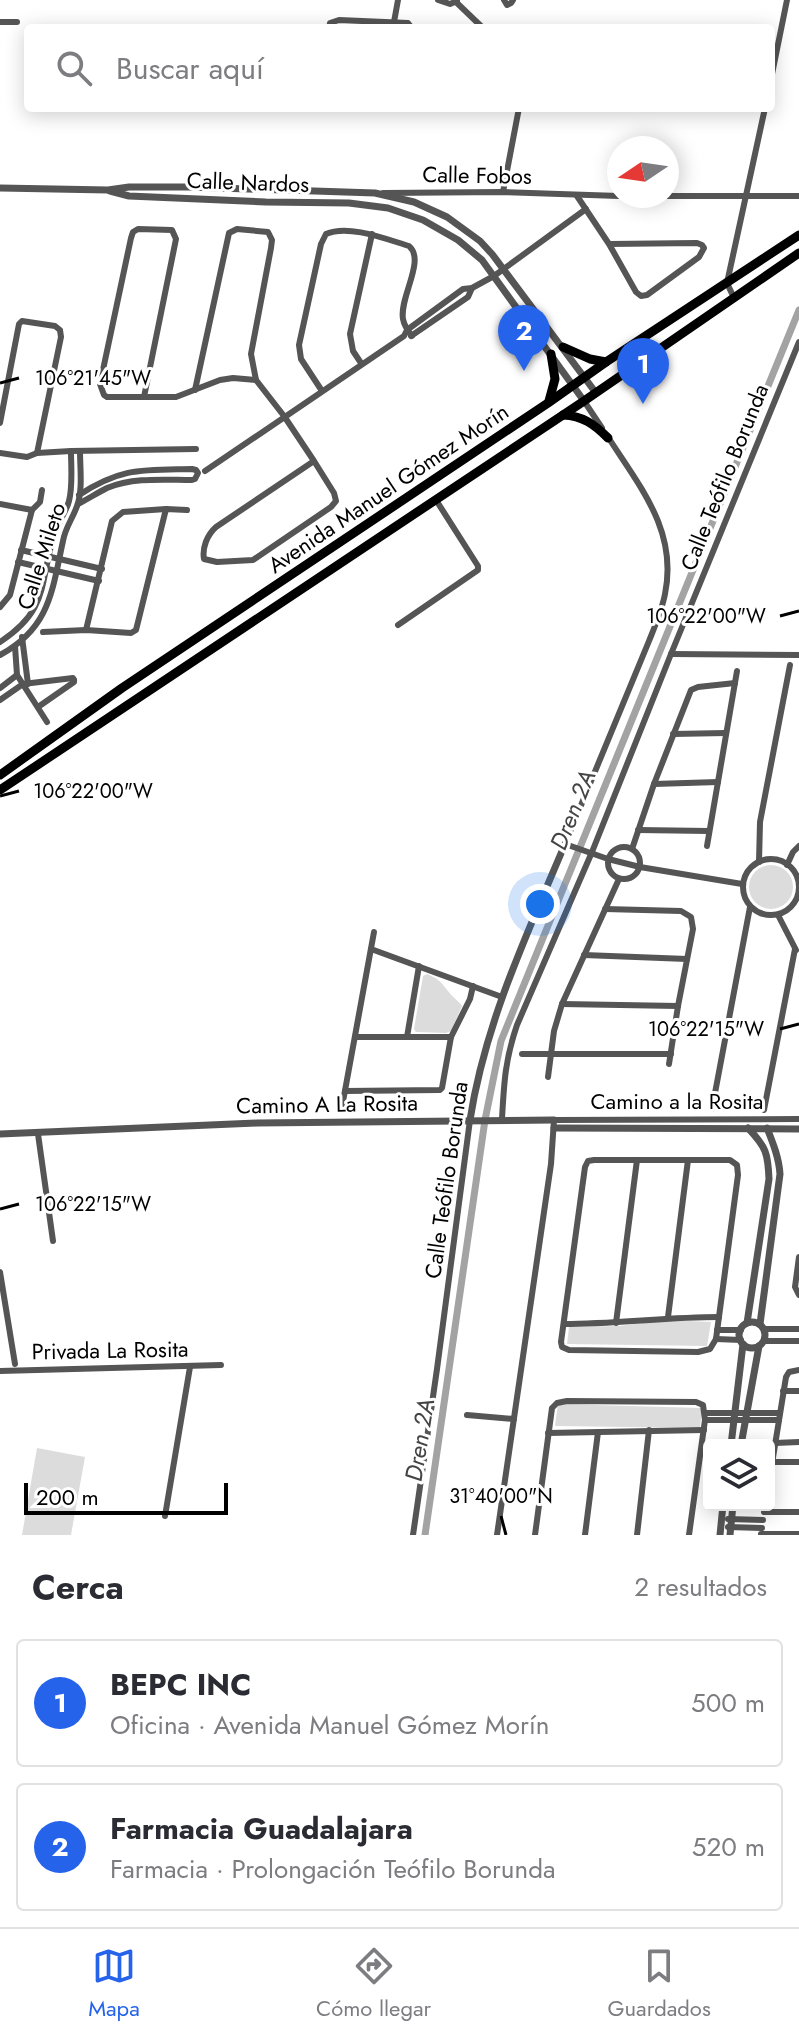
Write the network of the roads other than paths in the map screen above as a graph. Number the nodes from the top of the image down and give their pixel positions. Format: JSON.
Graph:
{"nodes":[{"id":1,"x":398,"y":0,"type":"edge"},
{"id":2,"x":438,"y":0,"type":"edge"},
{"id":3,"x":504,"y":0,"type":"edge"},
{"id":4,"x":513,"y":0,"type":"edge"},
{"id":5,"x":787,"y":0,"type":"edge"},
{"id":6,"x":457,"y":1,"type":"edge"},
{"id":7,"x":0,"y":22,"type":"edge"},
{"id":8,"x":17,"y":22,"type":"dead end"},
{"id":9,"x":394,"y":22,"type":"junction"},
{"id":10,"x":330,"y":24,"type":"edge"},
{"id":11,"x":409,"y":24,"type":"edge"},
{"id":12,"x":479,"y":24,"type":"edge"},
{"id":13,"x":775,"y":59,"type":"edge"},
{"id":14,"x":518,"y":112,"type":"edge"},
{"id":15,"x":764,"y":112,"type":"edge"},
{"id":16,"x":0,"y":188,"type":"edge"},
{"id":17,"x":108,"y":190,"type":"junction"},
{"id":18,"x":503,"y":192,"type":"junction"},
{"id":19,"x":375,"y":193,"type":"junction"},
{"id":20,"x":577,"y":196,"type":"junction"},
{"id":21,"x":607,"y":196,"type":"edge"},
{"id":22,"x":679,"y":196,"type":"edge"},
{"id":23,"x":799,"y":196,"type":"edge"},
{"id":24,"x":747,"y":197,"type":"junction"},
{"id":25,"x":586,"y":209,"type":"junction"},
{"id":26,"x":372,"y":234,"type":"junction"},
{"id":27,"x":799,"y":235,"type":"edge"},
{"id":28,"x":609,"y":244,"type":"junction"},
{"id":29,"x":799,"y":253,"type":"edge"},
{"id":30,"x":504,"y":269,"type":"junction"},
{"id":31,"x":494,"y":276,"type":"junction"},
{"id":32,"x":727,"y":283,"type":"junction"},
{"id":33,"x":472,"y":288,"type":"junction"},
{"id":34,"x":734,"y":298,"type":"junction"},
{"id":35,"x":430,"y":312,"type":"junction"},
{"id":36,"x":435,"y":320,"type":"junction"},
{"id":37,"x":407,"y":334,"type":"junction"},
{"id":38,"x":799,"y":342,"type":"edge"},
{"id":39,"x":561,"y":345,"type":"junction"},
{"id":40,"x":550,"y":353,"type":"junction"},
{"id":41,"x":606,"y":362,"type":"junction"},
{"id":42,"x":361,"y":363,"type":"junction"},
{"id":43,"x":585,"y":377,"type":"junction"},
{"id":44,"x":256,"y":380,"type":"junction"},
{"id":45,"x":574,"y":385,"type":"junction"},
{"id":46,"x":195,"y":390,"type":"junction"},
{"id":47,"x":322,"y":391,"type":"junction"},
{"id":48,"x":596,"y":393,"type":"junction"},
{"id":49,"x":144,"y":397,"type":"junction"},
{"id":50,"x":584,"y":401,"type":"junction"},
{"id":51,"x":548,"y":403,"type":"junction"},
{"id":52,"x":563,"y":415,"type":"junction"},
{"id":53,"x":284,"y":416,"type":"junction"},
{"id":54,"x":0,"y":423,"type":"edge"},
{"id":55,"x":608,"y":438,"type":"junction"},
{"id":56,"x":196,"y":449,"type":"dead end"},
{"id":57,"x":71,"y":451,"type":"junction"},
{"id":58,"x":80,"y":451,"type":"junction"},
{"id":59,"x":0,"y":453,"type":"edge"},
{"id":60,"x":37,"y":453,"type":"junction"},
{"id":61,"x":314,"y":461,"type":"junction"},
{"id":62,"x":205,"y":471,"type":"dead end"},
{"id":63,"x":42,"y":490,"type":"dead end"},
{"id":64,"x":79,"y":495,"type":"junction"},
{"id":65,"x":436,"y":500,"type":"junction"},
{"id":66,"x":0,"y":504,"type":"edge"},
{"id":67,"x":78,"y":504,"type":"junction"},
{"id":68,"x":166,"y":509,"type":"junction"},
{"id":69,"x":32,"y":510,"type":"junction"},
{"id":70,"x":187,"y":510,"type":"dead end"},
{"id":71,"x":21,"y":550,"type":"junction"},
{"id":72,"x":49,"y":557,"type":"junction"},
{"id":73,"x":59,"y":559,"type":"junction"},
{"id":74,"x":18,"y":562,"type":"junction"},
{"id":75,"x":47,"y":567,"type":"junction"},
{"id":76,"x":102,"y":569,"type":"junction"},
{"id":77,"x":57,"y":570,"type":"junction"},
{"id":78,"x":99,"y":581,"type":"junction"},
{"id":79,"x":0,"y":607,"type":"edge"},
{"id":80,"x":398,"y":625,"type":"dead end"},
{"id":81,"x":18,"y":630,"type":"junction"},
{"id":82,"x":86,"y":630,"type":"junction"},
{"id":83,"x":43,"y":632,"type":"dead end"},
{"id":84,"x":24,"y":639,"type":"junction"},
{"id":85,"x":0,"y":642,"type":"edge"},
{"id":86,"x":15,"y":646,"type":"junction"},
{"id":87,"x":671,"y":654,"type":"junction"},
{"id":88,"x":0,"y":655,"type":"edge"},
{"id":89,"x":799,"y":655,"type":"edge"},
{"id":90,"x":790,"y":665,"type":"dead end"},
{"id":91,"x":737,"y":671,"type":"dead end"},
{"id":92,"x":17,"y":675,"type":"junction"},
{"id":93,"x":735,"y":683,"type":"junction"},
{"id":94,"x":26,"y":684,"type":"junction"},
{"id":95,"x":0,"y":688,"type":"edge"},
{"id":96,"x":0,"y":700,"type":"edge"},
{"id":97,"x":38,"y":707,"type":"junction"},
{"id":98,"x":47,"y":722,"type":"dead end"},
{"id":99,"x":726,"y":733,"type":"junction"},
{"id":100,"x":673,"y":734,"type":"junction"},
{"id":101,"x":0,"y":775,"type":"edge"},
{"id":102,"x":718,"y":782,"type":"junction"},
{"id":103,"x":654,"y":784,"type":"junction"},
{"id":104,"x":0,"y":790,"type":"edge"},
{"id":105,"x":638,"y":830,"type":"junction"},
{"id":106,"x":709,"y":831,"type":"junction"},
{"id":107,"x":567,"y":845,"type":"junction"},
{"id":108,"x":707,"y":846,"type":"dead end"},
{"id":109,"x":799,"y":846,"type":"edge"},
{"id":110,"x":632,"y":849,"type":"junction"},
{"id":111,"x":590,"y":851,"type":"junction"},
{"id":112,"x":608,"y":859,"type":"junction"},
{"id":113,"x":759,"y":862,"type":"junction"},
{"id":114,"x":787,"y":865,"type":"junction"},
{"id":115,"x":640,"y":867,"type":"junction"},
{"id":116,"x":619,"y":879,"type":"junction"},
{"id":117,"x":742,"y":884,"type":"junction"},
{"id":118,"x":750,"y":907,"type":"junction"},
{"id":119,"x":605,"y":909,"type":"junction"},
{"id":120,"x":778,"y":915,"type":"junction"},
{"id":121,"x":374,"y":932,"type":"dead end"},
{"id":122,"x":371,"y":949,"type":"junction"},
{"id":123,"x":797,"y":951,"type":"edge"},
{"id":124,"x":584,"y":955,"type":"junction"},
{"id":125,"x":687,"y":959,"type":"junction"},
{"id":126,"x":419,"y":966,"type":"junction"},
{"id":127,"x":473,"y":986,"type":"junction"},
{"id":128,"x":502,"y":997,"type":"junction"},
{"id":129,"x":562,"y":1004,"type":"junction"},
{"id":130,"x":678,"y":1006,"type":"junction"},
{"id":131,"x":355,"y":1037,"type":"junction"},
{"id":132,"x":407,"y":1037,"type":"junction"},
{"id":133,"x":451,"y":1037,"type":"junction"},
{"id":134,"x":522,"y":1054,"type":"dead end"},
{"id":135,"x":551,"y":1054,"type":"junction"},
{"id":136,"x":671,"y":1054,"type":"junction"},
{"id":137,"x":669,"y":1064,"type":"dead end"},
{"id":138,"x":548,"y":1077,"type":"dead end"},
{"id":139,"x":345,"y":1091,"type":"junction"},
{"id":140,"x":342,"y":1107,"type":"dead end"},
{"id":141,"x":712,"y":1109,"type":"dead end"},
{"id":142,"x":764,"y":1110,"type":"dead end"},
{"id":143,"x":799,"y":1119,"type":"edge"},
{"id":144,"x":474,"y":1120,"type":"junction"},
{"id":145,"x":498,"y":1120,"type":"junction"},
{"id":146,"x":554,"y":1124,"type":"junction"},
{"id":147,"x":748,"y":1128,"type":"junction"},
{"id":148,"x":767,"y":1128,"type":"junction"},
{"id":149,"x":799,"y":1129,"type":"edge"},
{"id":150,"x":0,"y":1134,"type":"edge"},
{"id":151,"x":38,"y":1134,"type":"junction"},
{"id":152,"x":637,"y":1160,"type":"junction"},
{"id":153,"x":688,"y":1160,"type":"junction"},
{"id":154,"x":53,"y":1241,"type":"dead end"},
{"id":155,"x":799,"y":1257,"type":"edge"},
{"id":156,"x":0,"y":1277,"type":"edge"},
{"id":157,"x":799,"y":1295,"type":"edge"},
{"id":158,"x":668,"y":1317,"type":"junction"},
{"id":159,"x":719,"y":1317,"type":"junction"},
{"id":160,"x":616,"y":1323,"type":"junction"},
{"id":161,"x":747,"y":1323,"type":"junction"},
{"id":162,"x":564,"y":1324,"type":"junction"},
{"id":163,"x":762,"y":1327,"type":"junction"},
{"id":164,"x":799,"y":1329,"type":"edge"},
{"id":165,"x":717,"y":1330,"type":"junction"},
{"id":166,"x":741,"y":1330,"type":"junction"},
{"id":167,"x":0,"y":1331,"type":"edge"},
{"id":168,"x":10,"y":1331,"type":"junction"},
{"id":169,"x":716,"y":1339,"type":"junction"},
{"id":170,"x":799,"y":1341,"type":"edge"},
{"id":171,"x":742,"y":1342,"type":"junction"},
{"id":172,"x":761,"y":1344,"type":"junction"},
{"id":173,"x":15,"y":1364,"type":"dead end"},
{"id":174,"x":221,"y":1365,"type":"dead end"},
{"id":175,"x":190,"y":1367,"type":"junction"},
{"id":176,"x":799,"y":1370,"type":"edge"},
{"id":177,"x":0,"y":1371,"type":"edge"},
{"id":178,"x":783,"y":1391,"type":"junction"},
{"id":179,"x":799,"y":1391,"type":"edge"},
{"id":180,"x":467,"y":1415,"type":"dead end"},
{"id":181,"x":705,"y":1417,"type":"junction"},
{"id":182,"x":735,"y":1417,"type":"junction"},
{"id":183,"x":745,"y":1417,"type":"junction"},
{"id":184,"x":779,"y":1417,"type":"junction"},
{"id":185,"x":514,"y":1419,"type":"junction"},
{"id":186,"x":649,"y":1430,"type":"junction"},
{"id":187,"x":704,"y":1430,"type":"junction"},
{"id":188,"x":598,"y":1432,"type":"junction"},
{"id":189,"x":548,"y":1433,"type":"junction"},
{"id":190,"x":732,"y":1439,"type":"edge"},
{"id":191,"x":742,"y":1439,"type":"edge"},
{"id":192,"x":799,"y":1442,"type":"edge"},
{"id":193,"x":775,"y":1443,"type":"joint"},
{"id":194,"x":775,"y":1462,"type":"edge"},
{"id":195,"x":799,"y":1462,"type":"edge"},
{"id":196,"x":799,"y":1512,"type":"edge"},
{"id":197,"x":165,"y":1516,"type":"dead end"},
{"id":198,"x":763,"y":1522,"type":"edge"},
{"id":199,"x":720,"y":1527,"type":"edge"},
{"id":200,"x":730,"y":1527,"type":"edge"},
{"id":201,"x":799,"y":1534,"type":"edge"},
{"id":202,"x":413,"y":1535,"type":"edge"},
{"id":203,"x":497,"y":1535,"type":"edge"},
{"id":204,"x":535,"y":1535,"type":"edge"},
{"id":205,"x":585,"y":1535,"type":"edge"},
{"id":206,"x":637,"y":1535,"type":"edge"},
{"id":207,"x":689,"y":1535,"type":"edge"}],
"edges":[{"from":1,"to":9,"type":"street"},
{"from":2,"to":6,"type":"street"},
{"from":3,"to":4,"type":"street"},
{"from":5,"to":13,"type":"street"},
{"from":6,"to":12,"type":"street"},
{"from":7,"to":8,"type":"street"},
{"from":9,"to":10,"type":"street"},
{"from":9,"to":11,"type":"street"},
{"from":14,"to":18,"type":"street"},
{"from":15,"to":24,"type":"street"},
{"from":16,"to":17,"type":"street","name":"Calle Nardos"},
{"from":17,"to":19,"type":"street","name":"Calle Nardos"},
{"from":17,"to":31,"type":"street","name":"Calle Nardos"},
{"from":18,"to":19,"type":"street","name":"Calle Fobos"},
{"from":18,"to":20,"type":"street","name":"Calle Fobos"},
{"from":19,"to":30,"type":"street","name":"Calle Nardos"},
{"from":20,"to":21,"type":"street","name":"Calle Fobos"},
{"from":20,"to":25,"type":"street"},
{"from":22,"to":24,"type":"street"},
{"from":23,"to":24,"type":"street"},
{"from":24,"to":32,"type":"street"},
{"from":25,"to":28,"type":"street"},
{"from":25,"to":30,"type":"street"},
{"from":26,"to":37,"type":"street"},
{"from":26,"to":42,"type":"street"},
{"from":26,"to":47,"type":"street"},
{"from":27,"to":32,"type":"main road","name":"Avenida Manuel Gómez Morín"},
{"from":28,"to":28,"type":"street"},
{"from":29,"to":34,"type":"main road","name":"Avenida Manuel Gómez Morín"},
{"from":30,"to":31,"type":"street"},
{"from":30,"to":39,"type":"street","name":"Calle Nardos"},
{"from":31,"to":33,"type":"street"},
{"from":31,"to":40,"type":"street","name":"Calle Nardos"},
{"from":32,"to":34,"type":"street"},
{"from":32,"to":41,"type":"main road","name":"Avenida Manuel Gómez Morín"},
{"from":33,"to":35,"type":"street"},
{"from":33,"to":36,"type":"street"},
{"from":34,"to":48,"type":"main road","name":"Avenida Manuel Gómez Morín"},
{"from":35,"to":36,"type":"street"},
{"from":35,"to":37,"type":"street"},
{"from":36,"to":37,"type":"street"},
{"from":37,"to":42,"type":"street"},
{"from":38,"to":87,"type":"street","name":"Calle Teófilo Borunda"},
{"from":39,"to":40,"type":"street"},
{"from":39,"to":41,"type":"main road"},
{"from":39,"to":43,"type":"street","name":"Calle Nardos"},
{"from":40,"to":45,"type":"street","name":"Calle Nardos"},
{"from":40,"to":51,"type":"main road"},
{"from":41,"to":43,"type":"main road","name":"Avenida Manuel Gómez Morín"},
{"from":42,"to":47,"type":"street"},
{"from":43,"to":45,"type":"main road","name":"Avenida Manuel Gómez Morín"},
{"from":43,"to":48,"type":"street","name":"Calle Nardos"},
{"from":44,"to":46,"type":"street"},
{"from":44,"to":46,"type":"street"},
{"from":44,"to":53,"type":"street"},
{"from":45,"to":50,"type":"street","name":"Calle Nardos"},
{"from":45,"to":51,"type":"main road","name":"Avenida Manuel Gómez Morín"},
{"from":46,"to":49,"type":"street"},
{"from":47,"to":53,"type":"street"},
{"from":48,"to":50,"type":"main road","name":"Avenida Manuel Gómez Morín"},
{"from":49,"to":49,"type":"street"},
{"from":50,"to":52,"type":"main road","name":"Avenida Manuel Gómez Morín"},
{"from":50,"to":55,"type":"street"},
{"from":51,"to":101,"type":"main road","name":"Avenida Manuel Gómez Morín"},
{"from":52,"to":55,"type":"main road"},
{"from":52,"to":65,"type":"main road","name":"Avenida Manuel Gómez Morín"},
{"from":53,"to":61,"type":"street"},
{"from":53,"to":62,"type":"street"},
{"from":54,"to":60,"type":"street"},
{"from":55,"to":107,"type":"street"},
{"from":56,"to":58,"type":"street"},
{"from":57,"to":58,"type":"street"},
{"from":57,"to":60,"type":"street"},
{"from":57,"to":72,"type":"street","name":"Calle Mileto"},
{"from":58,"to":64,"type":"street","name":"Calle Mileto"},
{"from":59,"to":60,"type":"street"},
{"from":61,"to":61,"type":"street"},
{"from":63,"to":69,"type":"street"},
{"from":64,"to":67,"type":"street","name":"Calle Mileto"},
{"from":64,"to":67,"type":"street"},
{"from":65,"to":80,"type":"street"},
{"from":65,"to":104,"type":"main road","name":"Avenida Manuel Gómez Morín"},
{"from":66,"to":69,"type":"street"},
{"from":67,"to":73,"type":"street","name":"Calle Mileto"},
{"from":68,"to":70,"type":"street"},
{"from":68,"to":76,"type":"street"},
{"from":68,"to":82,"type":"street"},
{"from":69,"to":71,"type":"street"},
{"from":71,"to":72,"type":"street"},
{"from":71,"to":74,"type":"street"},
{"from":72,"to":73,"type":"street"},
{"from":72,"to":75,"type":"street","name":"Calle Mileto"},
{"from":73,"to":76,"type":"street"},
{"from":73,"to":77,"type":"street","name":"Calle Mileto"},
{"from":74,"to":75,"type":"street"},
{"from":74,"to":79,"type":"street"},
{"from":75,"to":77,"type":"street"},
{"from":75,"to":81,"type":"street","name":"Calle Mileto"},
{"from":76,"to":78,"type":"street"},
{"from":77,"to":78,"type":"street"},
{"from":77,"to":84,"type":"street","name":"Calle Mileto"},
{"from":78,"to":82,"type":"street"},
{"from":81,"to":84,"type":"street"},
{"from":81,"to":85,"type":"street","name":"Calle Mileto"},
{"from":82,"to":83,"type":"street"},
{"from":84,"to":86,"type":"street","name":"Calle Mileto"},
{"from":84,"to":94,"type":"street"},
{"from":86,"to":88,"type":"street","name":"Calle Mileto"},
{"from":86,"to":92,"type":"street"},
{"from":87,"to":89,"type":"street"},
{"from":87,"to":111,"type":"street","name":"Calle Teófilo Borunda"},
{"from":90,"to":113,"type":"street"},
{"from":91,"to":93,"type":"street"},
{"from":92,"to":94,"type":"street"},
{"from":92,"to":95,"type":"street"},
{"from":93,"to":99,"type":"street"},
{"from":93,"to":100,"type":"street"},
{"from":94,"to":96,"type":"street"},
{"from":94,"to":97,"type":"street"},
{"from":94,"to":97,"type":"street"},
{"from":97,"to":98,"type":"street"},
{"from":99,"to":100,"type":"street"},
{"from":99,"to":102,"type":"street"},
{"from":100,"to":103,"type":"street"},
{"from":102,"to":103,"type":"street"},
{"from":102,"to":106,"type":"street"},
{"from":103,"to":105,"type":"street"},
{"from":105,"to":106,"type":"street"},
{"from":105,"to":110,"type":"street"},
{"from":106,"to":108,"type":"street"},
{"from":107,"to":111,"type":"street"},
{"from":107,"to":128,"type":"street","name":"Calle Teófilo Borunda"},
{"from":109,"to":114,"type":"street"},
{"from":110,"to":112,"type":"street"},
{"from":110,"to":115,"type":"street"},
{"from":111,"to":112,"type":"street"},
{"from":111,"to":145,"type":"street","name":"Calle Teófilo Borunda"},
{"from":112,"to":115,"type":"street"},
{"from":112,"to":116,"type":"street"},
{"from":113,"to":114,"type":"street"},
{"from":113,"to":117,"type":"street"},
{"from":114,"to":120,"type":"street"},
{"from":115,"to":116,"type":"street"},
{"from":115,"to":117,"type":"street"},
{"from":116,"to":119,"type":"street"},
{"from":117,"to":118,"type":"street"},
{"from":118,"to":120,"type":"street"},
{"from":118,"to":141,"type":"street"},
{"from":119,"to":124,"type":"street"},
{"from":119,"to":125,"type":"street"},
{"from":120,"to":123,"type":"street"},
{"from":121,"to":122,"type":"street"},
{"from":122,"to":126,"type":"street"},
{"from":122,"to":131,"type":"street"},
{"from":123,"to":142,"type":"street"},
{"from":124,"to":125,"type":"street"},
{"from":124,"to":129,"type":"street"},
{"from":125,"to":130,"type":"street"},
{"from":126,"to":127,"type":"street"},
{"from":126,"to":132,"type":"street"},
{"from":127,"to":128,"type":"street"},
{"from":127,"to":133,"type":"street"},
{"from":128,"to":144,"type":"street","name":"Calle Teófilo Borunda"},
{"from":129,"to":130,"type":"street"},
{"from":129,"to":135,"type":"street"},
{"from":130,"to":136,"type":"street"},
{"from":131,"to":132,"type":"street"},
{"from":131,"to":139,"type":"street"},
{"from":132,"to":133,"type":"street"},
{"from":133,"to":139,"type":"street"},
{"from":134,"to":135,"type":"street"},
{"from":135,"to":136,"type":"street"},
{"from":135,"to":138,"type":"street"},
{"from":136,"to":137,"type":"street"},
{"from":139,"to":140,"type":"street"},
{"from":143,"to":146,"type":"street","name":"Camino a la Rosita"},
{"from":144,"to":145,"type":"street","name":"Camino A La Rosita"},
{"from":144,"to":151,"type":"street","name":"Camino A La Rosita"},
{"from":144,"to":202,"type":"street","name":"Calle Teófilo Borunda"},
{"from":145,"to":146,"type":"street","name":"Camino A La Rosita"},
{"from":146,"to":147,"type":"street","name":"Camino A La Rosita"},
{"from":146,"to":185,"type":"street"},
{"from":147,"to":148,"type":"street","name":"Camino a la Rosita"},
{"from":147,"to":161,"type":"street"},
{"from":148,"to":149,"type":"street","name":"Camino a la Rosita"},
{"from":148,"to":163,"type":"street"},
{"from":150,"to":151,"type":"street"},
{"from":151,"to":154,"type":"street"},
{"from":152,"to":153,"type":"street"},
{"from":152,"to":160,"type":"street"},
{"from":152,"to":162,"type":"street"},
{"from":153,"to":158,"type":"street"},
{"from":153,"to":159,"type":"street"},
{"from":155,"to":157,"type":"street"},
{"from":156,"to":168,"type":"street"},
{"from":158,"to":159,"type":"street"},
{"from":158,"to":160,"type":"street"},
{"from":159,"to":165,"type":"street"},
{"from":160,"to":162,"type":"street"},
{"from":161,"to":163,"type":"street"},
{"from":161,"to":166,"type":"street"},
{"from":162,"to":169,"type":"street"},
{"from":163,"to":164,"type":"street"},
{"from":163,"to":172,"type":"street"},
{"from":165,"to":166,"type":"street"},
{"from":165,"to":169,"type":"street"},
{"from":166,"to":171,"type":"street"},
{"from":167,"to":168,"type":"street"},
{"from":168,"to":173,"type":"street"},
{"from":169,"to":171,"type":"street"},
{"from":170,"to":172,"type":"street"},
{"from":171,"to":172,"type":"street"},
{"from":171,"to":182,"type":"street"},
{"from":172,"to":183,"type":"street"},
{"from":174,"to":175,"type":"street","name":"Privada La Rosita"},
{"from":175,"to":177,"type":"street","name":"Privada La Rosita"},
{"from":175,"to":197,"type":"street"},
{"from":176,"to":178,"type":"street"},
{"from":178,"to":179,"type":"street"},
{"from":178,"to":184,"type":"street"},
{"from":180,"to":185,"type":"street"},
{"from":181,"to":182,"type":"street"},
{"from":181,"to":187,"type":"street"},
{"from":181,"to":189,"type":"street"},
{"from":182,"to":183,"type":"street"},
{"from":182,"to":190,"type":"street"},
{"from":183,"to":184,"type":"street"},
{"from":183,"to":191,"type":"street"},
{"from":184,"to":193,"type":"street"},
{"from":185,"to":203,"type":"street"},
{"from":186,"to":187,"type":"street"},
{"from":186,"to":188,"type":"street"},
{"from":186,"to":206,"type":"street"},
{"from":187,"to":207,"type":"street"},
{"from":188,"to":189,"type":"street"},
{"from":188,"to":205,"type":"street"},
{"from":189,"to":204,"type":"street"},
{"from":192,"to":193,"type":"street"},
{"from":194,"to":195,"type":"street"},
{"from":196,"to":198,"type":"street"},
{"from":198,"to":200,"type":"street"},
{"from":198,"to":201,"type":"street"},
{"from":199,"to":200,"type":"street"}]}
